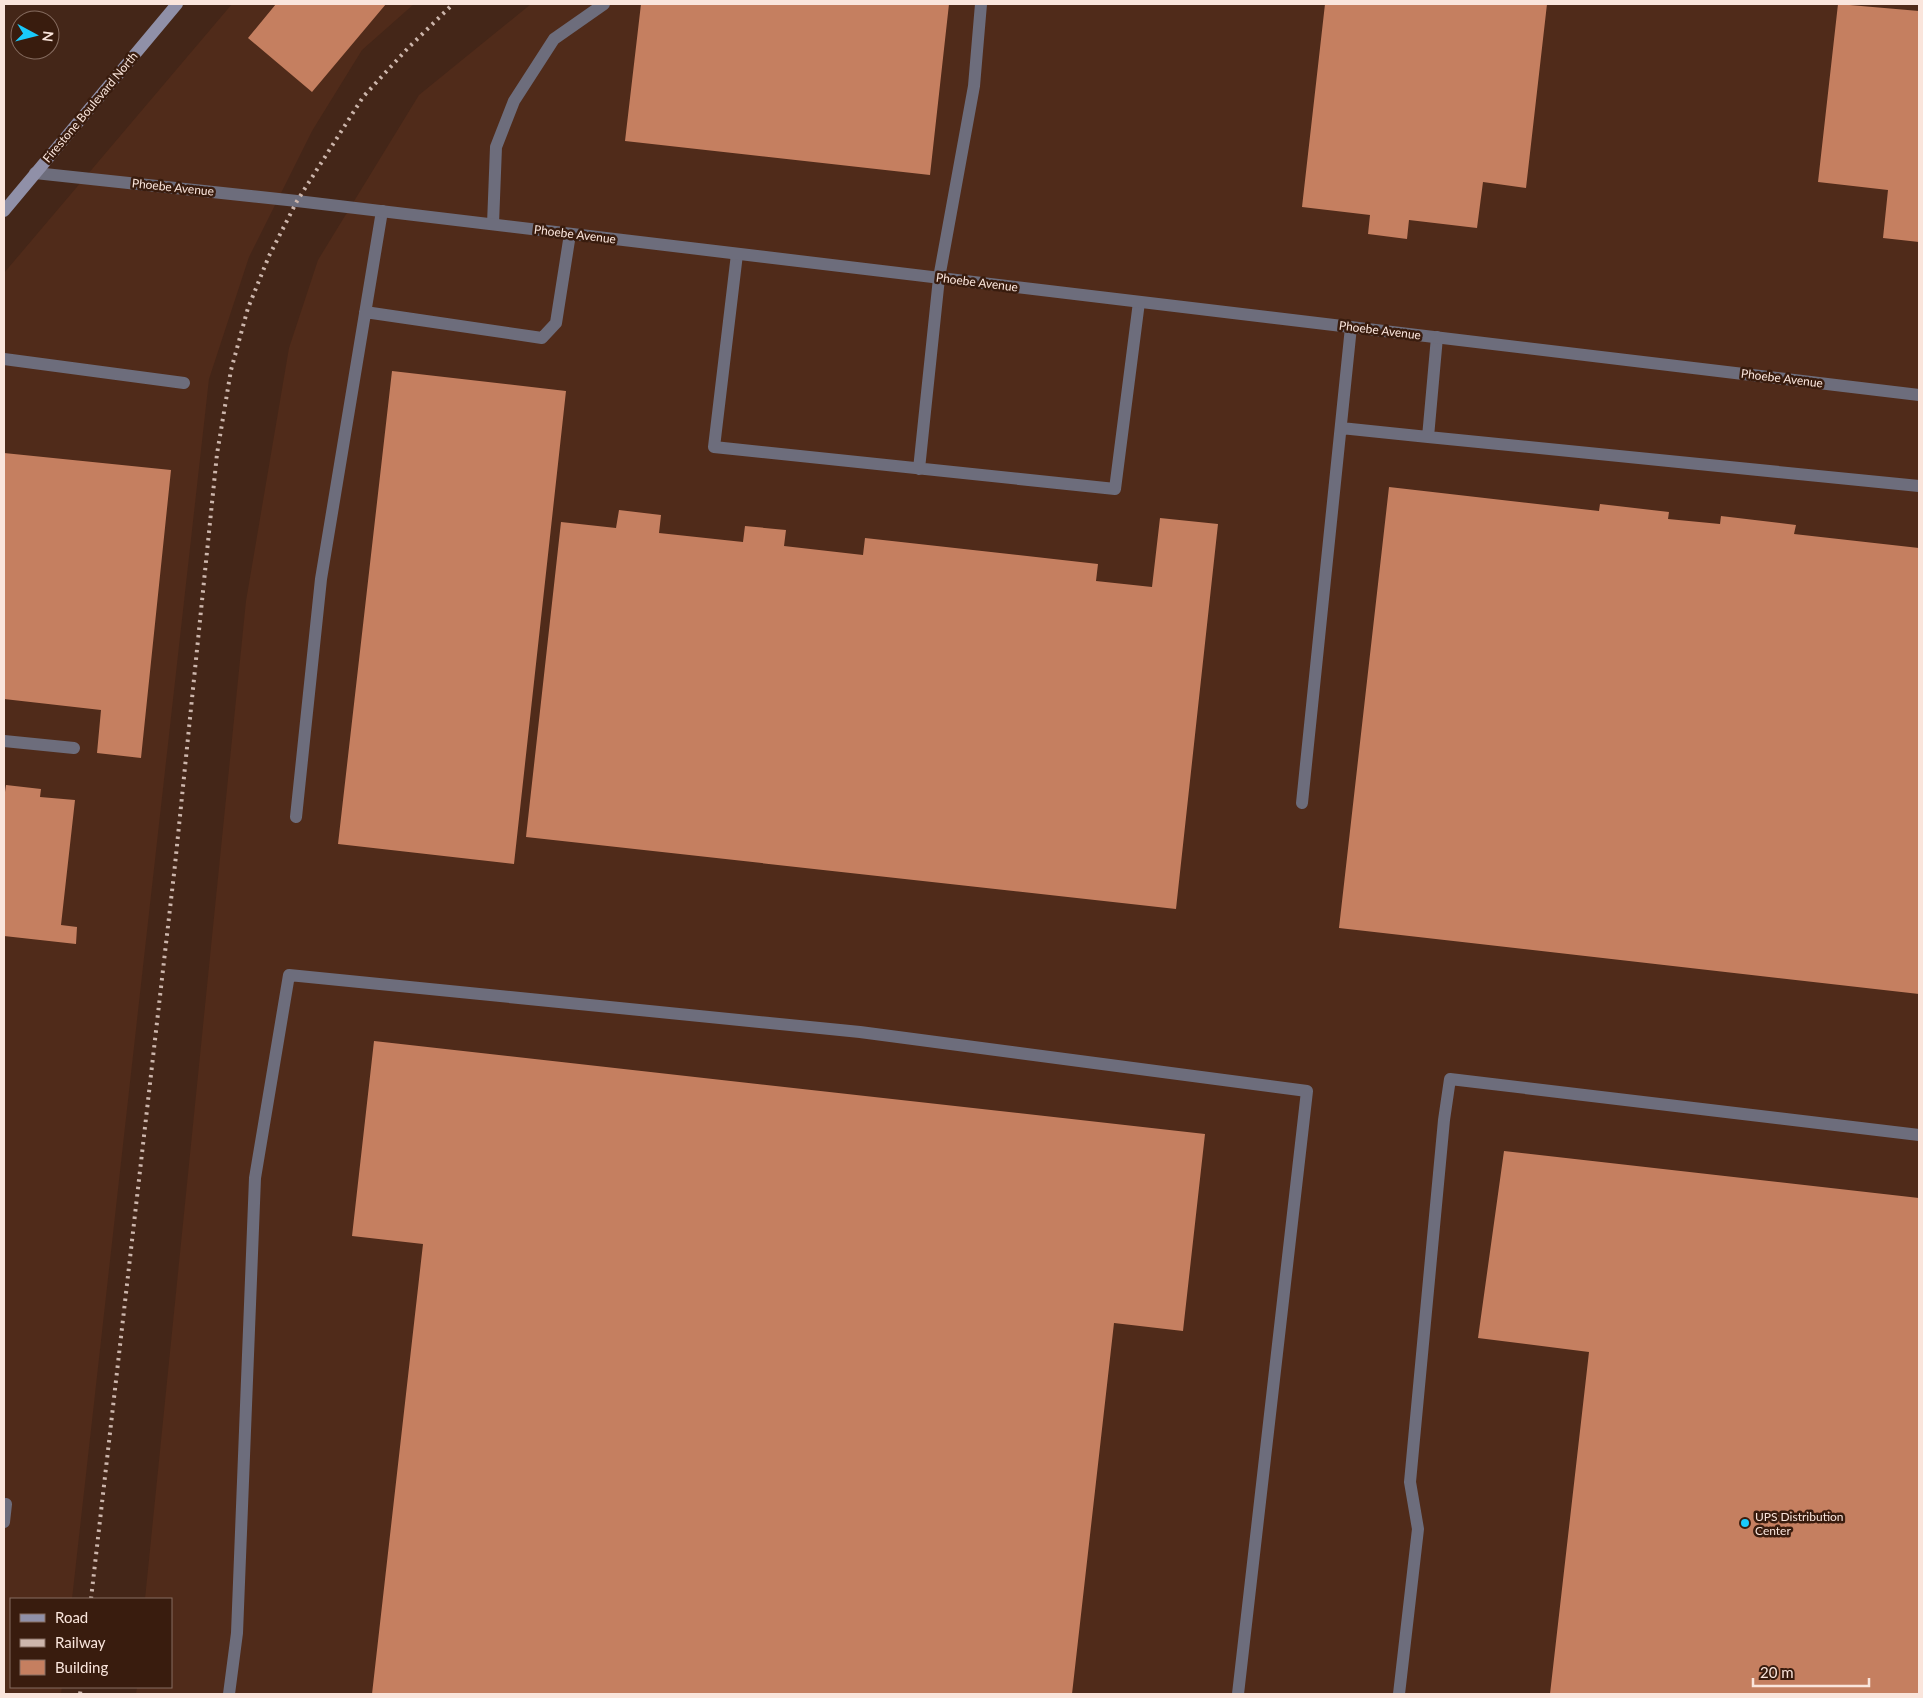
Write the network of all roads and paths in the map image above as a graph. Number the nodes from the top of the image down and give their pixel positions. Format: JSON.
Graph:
{"nodes":[{"id":1,"x":177,"y":4,"type":"edge"},
{"id":2,"x":604,"y":4,"type":"edge"},
{"id":3,"x":981,"y":4,"type":"edge"},
{"id":4,"x":35,"y":172,"type":"junction"},
{"id":5,"x":4,"y":211,"type":"edge"},
{"id":6,"x":382,"y":211,"type":"junction"},
{"id":7,"x":493,"y":224,"type":"junction"},
{"id":8,"x":570,"y":234,"type":"junction"},
{"id":9,"x":737,"y":254,"type":"junction"},
{"id":10,"x":939,"y":278,"type":"junction"},
{"id":11,"x":1139,"y":302,"type":"junction"},
{"id":12,"x":365,"y":312,"type":"junction"},
{"id":13,"x":1351,"y":327,"type":"junction"},
{"id":14,"x":1436,"y":337,"type":"junction"},
{"id":15,"x":4,"y":359,"type":"edge"},
{"id":16,"x":184,"y":383,"type":"dead end"},
{"id":17,"x":1919,"y":395,"type":"edge"},
{"id":18,"x":1341,"y":428,"type":"junction"},
{"id":19,"x":1428,"y":437,"type":"junction"},
{"id":20,"x":919,"y":469,"type":"junction"},
{"id":21,"x":1919,"y":486,"type":"edge"},
{"id":22,"x":4,"y":741,"type":"edge"},
{"id":23,"x":74,"y":748,"type":"dead end"},
{"id":24,"x":1302,"y":803,"type":"dead end"},
{"id":25,"x":296,"y":817,"type":"dead end"},
{"id":26,"x":1919,"y":1135,"type":"edge"},
{"id":27,"x":6,"y":1504,"type":"dead end"},
{"id":28,"x":4,"y":1522,"type":"edge"},
{"id":29,"x":229,"y":1694,"type":"edge"},
{"id":30,"x":1238,"y":1694,"type":"edge"},
{"id":31,"x":1399,"y":1694,"type":"edge"}],
"edges":[{"from":1,"to":4,"type":"street","name":"Firestone Boulevard North"},
{"from":2,"to":7,"type":"street"},
{"from":3,"to":10,"type":"street"},
{"from":4,"to":5,"type":"street","name":"Firestone Boulevard North"},
{"from":4,"to":6,"type":"street","name":"Phoebe Avenue"},
{"from":6,"to":7,"type":"street","name":"Phoebe Avenue"},
{"from":6,"to":12,"type":"street"},
{"from":7,"to":8,"type":"street","name":"Phoebe Avenue"},
{"from":8,"to":9,"type":"street","name":"Phoebe Avenue"},
{"from":8,"to":12,"type":"street"},
{"from":9,"to":10,"type":"street","name":"Phoebe Avenue"},
{"from":9,"to":20,"type":"street"},
{"from":10,"to":11,"type":"street","name":"Phoebe Avenue"},
{"from":10,"to":20,"type":"street"},
{"from":11,"to":13,"type":"street","name":"Phoebe Avenue"},
{"from":11,"to":20,"type":"street"},
{"from":12,"to":25,"type":"street"},
{"from":13,"to":14,"type":"street","name":"Phoebe Avenue"},
{"from":13,"to":18,"type":"street"},
{"from":14,"to":17,"type":"street","name":"Phoebe Avenue"},
{"from":14,"to":19,"type":"street"},
{"from":15,"to":16,"type":"street"},
{"from":18,"to":19,"type":"street"},
{"from":18,"to":24,"type":"street"},
{"from":19,"to":21,"type":"street"},
{"from":22,"to":23,"type":"street"},
{"from":26,"to":31,"type":"street"},
{"from":27,"to":28,"type":"street"},
{"from":29,"to":30,"type":"street"}]}
